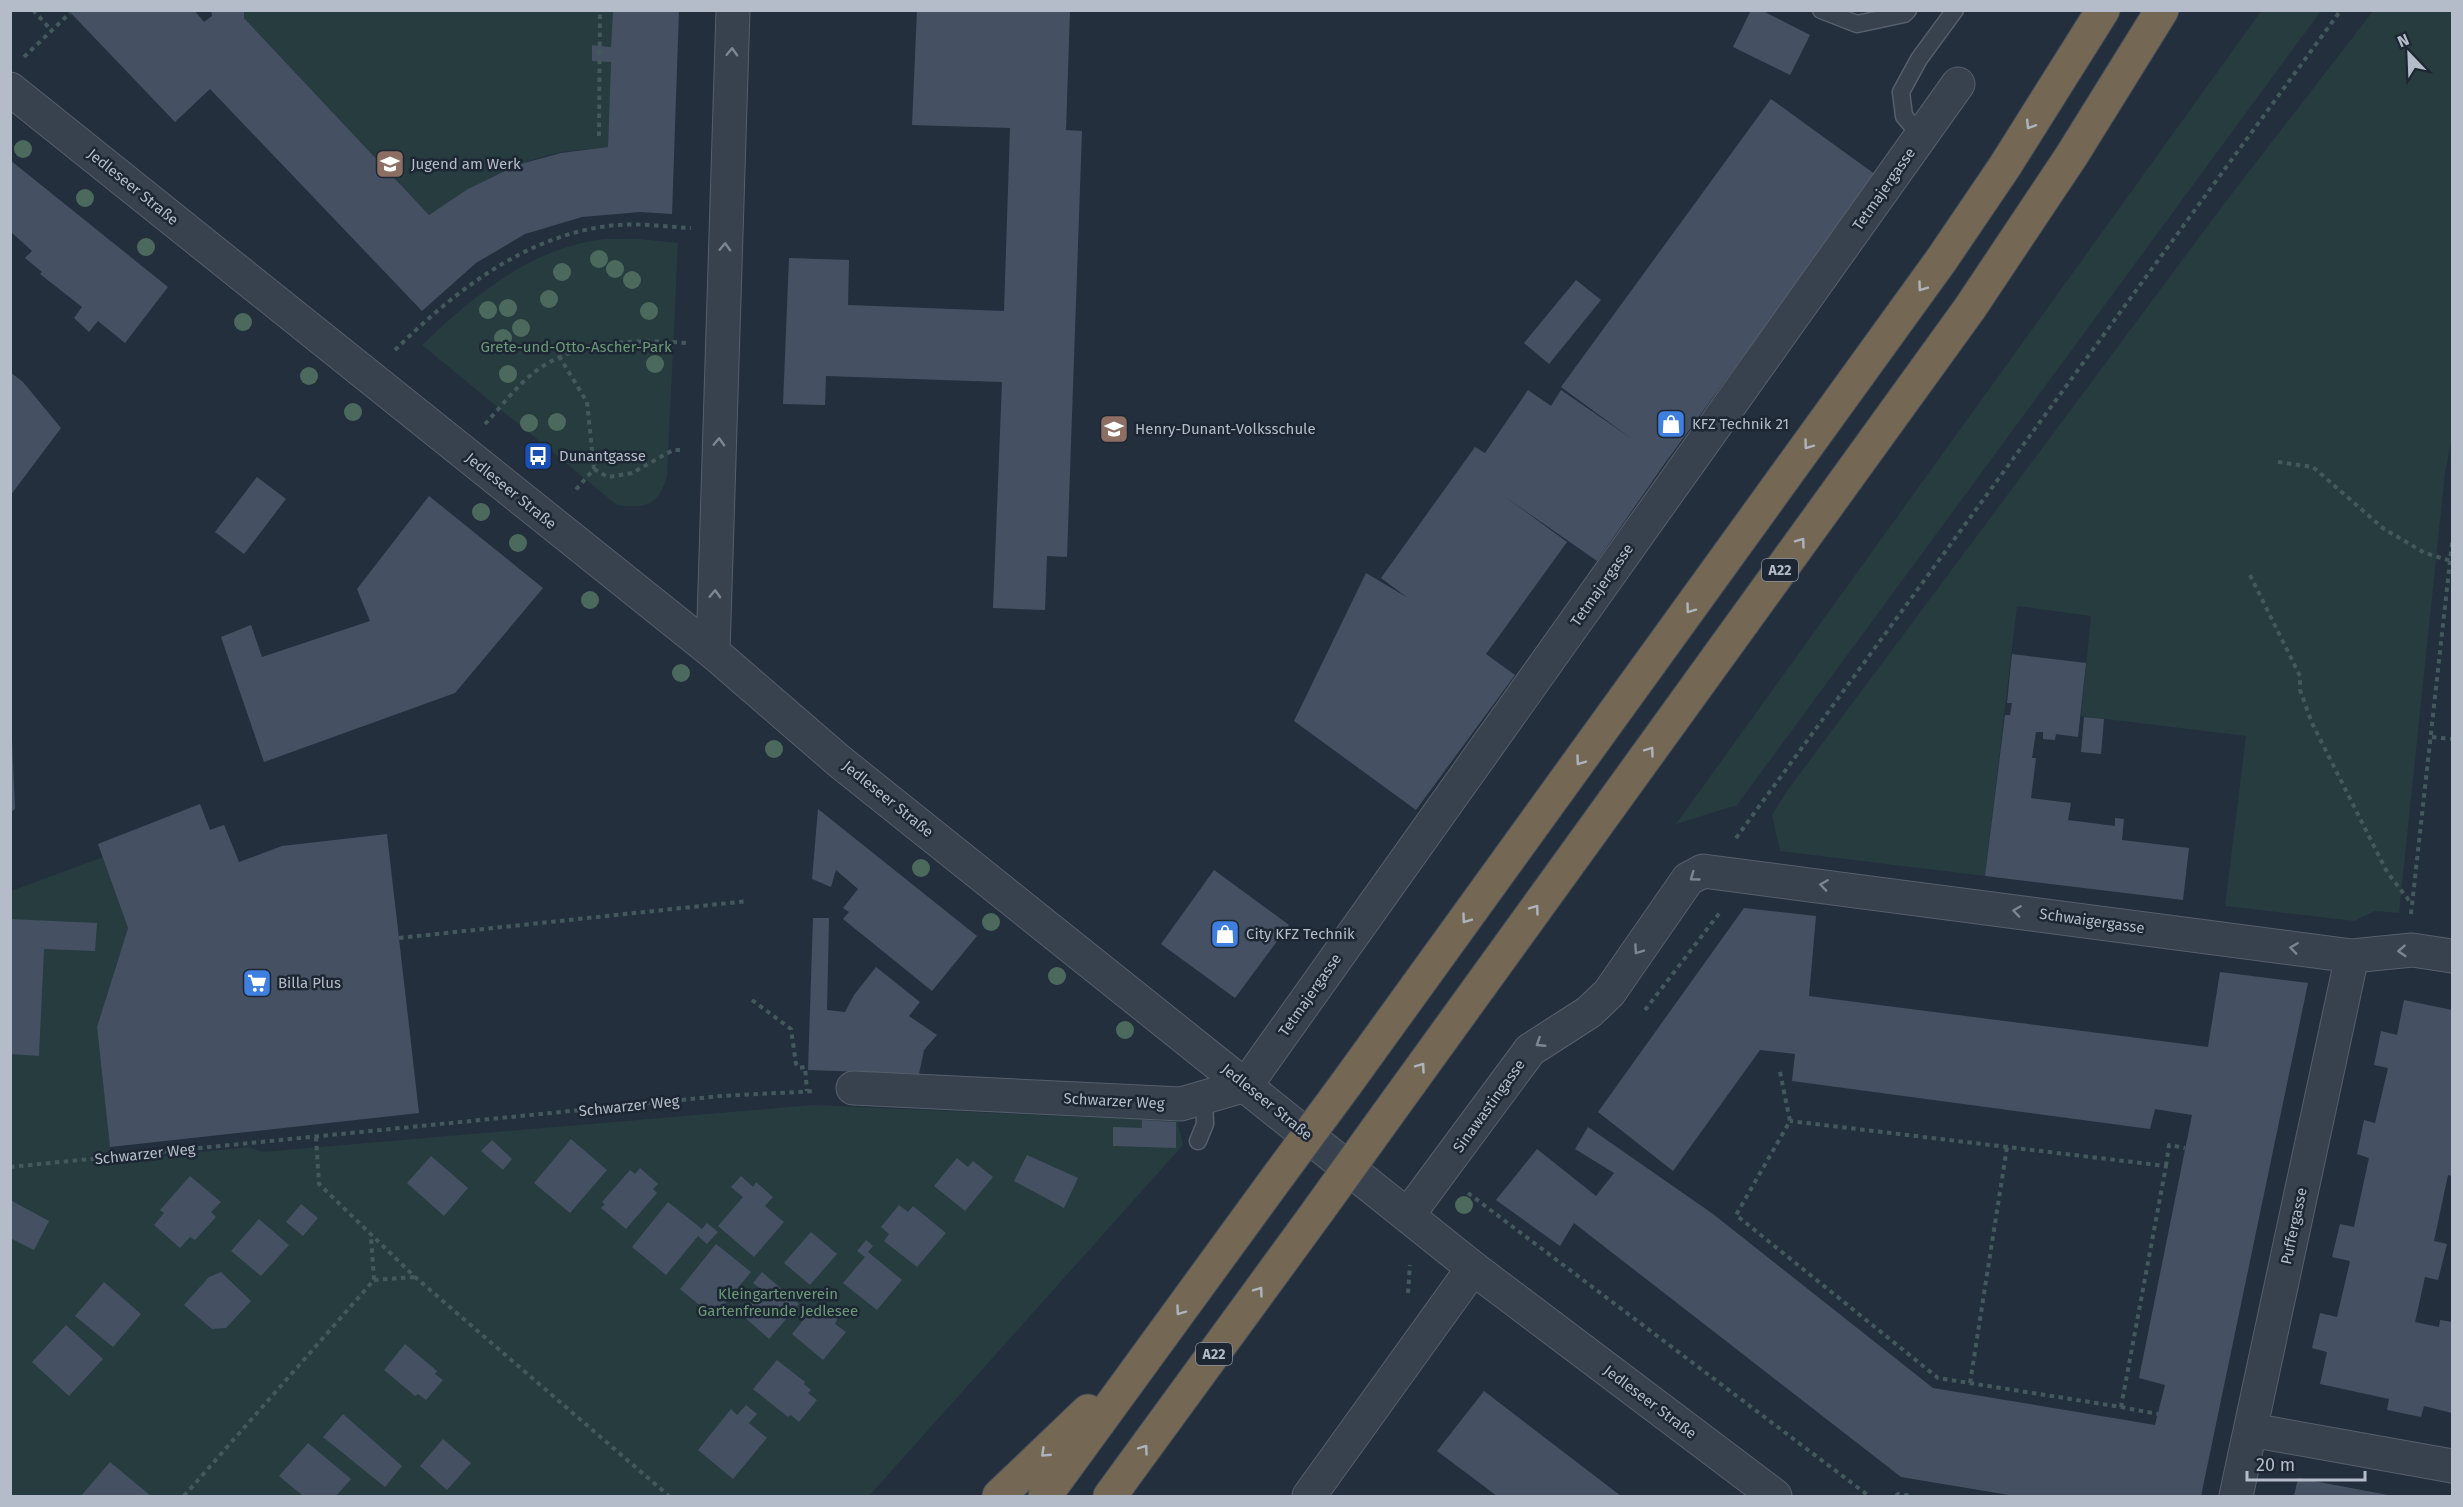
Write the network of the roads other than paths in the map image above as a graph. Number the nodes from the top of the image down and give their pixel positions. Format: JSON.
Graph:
{"nodes":[{"id":1,"x":733,"y":10,"type":"edge"},
{"id":2,"x":1821,"y":10,"type":"edge"},
{"id":3,"x":1908,"y":10,"type":"edge"},
{"id":4,"x":1955,"y":10,"type":"edge"},
{"id":5,"x":2078,"y":10,"type":"edge"},
{"id":6,"x":2103,"y":10,"type":"edge"},
{"id":7,"x":2162,"y":12,"type":"edge"},
{"id":8,"x":15,"y":75,"type":"edge"},
{"id":9,"x":2061,"y":75,"type":"junction"},
{"id":10,"x":1958,"y":84,"type":"dead end"},
{"id":11,"x":1921,"y":136,"type":"junction"},
{"id":12,"x":712,"y":652,"type":"junction"},
{"id":13,"x":1731,"y":873,"type":"joint"},
{"id":14,"x":2352,"y":956,"type":"junction"},
{"id":15,"x":2452,"y":956,"type":"edge"},
{"id":16,"x":1246,"y":1085,"type":"junction"},
{"id":17,"x":852,"y":1088,"type":"road end"},
{"id":18,"x":1204,"y":1098,"type":"junction"},
{"id":19,"x":1198,"y":1141,"type":"dead end"},
{"id":20,"x":1417,"y":1222,"type":"junction"},
{"id":21,"x":1473,"y":1268,"type":"junction"},
{"id":22,"x":1148,"y":1354,"type":"junction"},
{"id":23,"x":2251,"y":1430,"type":"junction"},
{"id":24,"x":2452,"y":1466,"type":"edge"},
{"id":25,"x":999,"y":1497,"type":"edge"},
{"id":26,"x":1045,"y":1497,"type":"edge"},
{"id":27,"x":1110,"y":1497,"type":"edge"},
{"id":28,"x":1309,"y":1497,"type":"edge"},
{"id":29,"x":1775,"y":1497,"type":"edge"},
{"id":30,"x":2236,"y":1497,"type":"edge"}],
"edges":[{"from":12,"to":1,"type":"street","one_way":true},
{"from":2,"to":3,"type":"lane"},
{"from":4,"to":11,"type":"lane"},
{"from":5,"to":9,"type":"highway"},
{"from":6,"to":9,"type":"highway"},
{"from":27,"to":7,"type":"highway","number":"A22","one_way":true,"bridge":true},
{"from":8,"to":12,"type":"street","name":"Jedleseer Straße"},
{"from":9,"to":22,"type":"highway","one_way":true,"bridge":true},
{"from":10,"to":11,"type":"street","name":"Tetmajergasse"},
{"from":11,"to":16,"type":"street","name":"Tetmajergasse"},
{"from":12,"to":16,"type":"street","name":"Jedleseer Straße"},
{"from":14,"to":13,"type":"street","name":"Schwaigergasse","one_way":true},
{"from":13,"to":20,"type":"street","name":"Sinawastingasse","one_way":true},
{"from":15,"to":14,"type":"street","name":"Schwaigergasse","one_way":true},
{"from":14,"to":23,"type":"street","name":"Puffergasse"},
{"from":16,"to":18,"type":"street","name":"Schwarzer Weg"},
{"from":16,"to":20,"type":"street","name":"Jedleseer Straße"},
{"from":17,"to":18,"type":"street","name":"Schwarzer Weg"},
{"from":18,"to":19,"type":"lane"},
{"from":20,"to":21,"type":"street","name":"Jedleseer Straße"},
{"from":21,"to":28,"type":"street"},
{"from":21,"to":29,"type":"street","name":"Jedleseer Straße"},
{"from":22,"to":25,"type":"highway","one_way":true},
{"from":22,"to":26,"type":"highway"},
{"from":23,"to":24,"type":"street"},
{"from":23,"to":30,"type":"street","name":"Puffergasse"}]}
